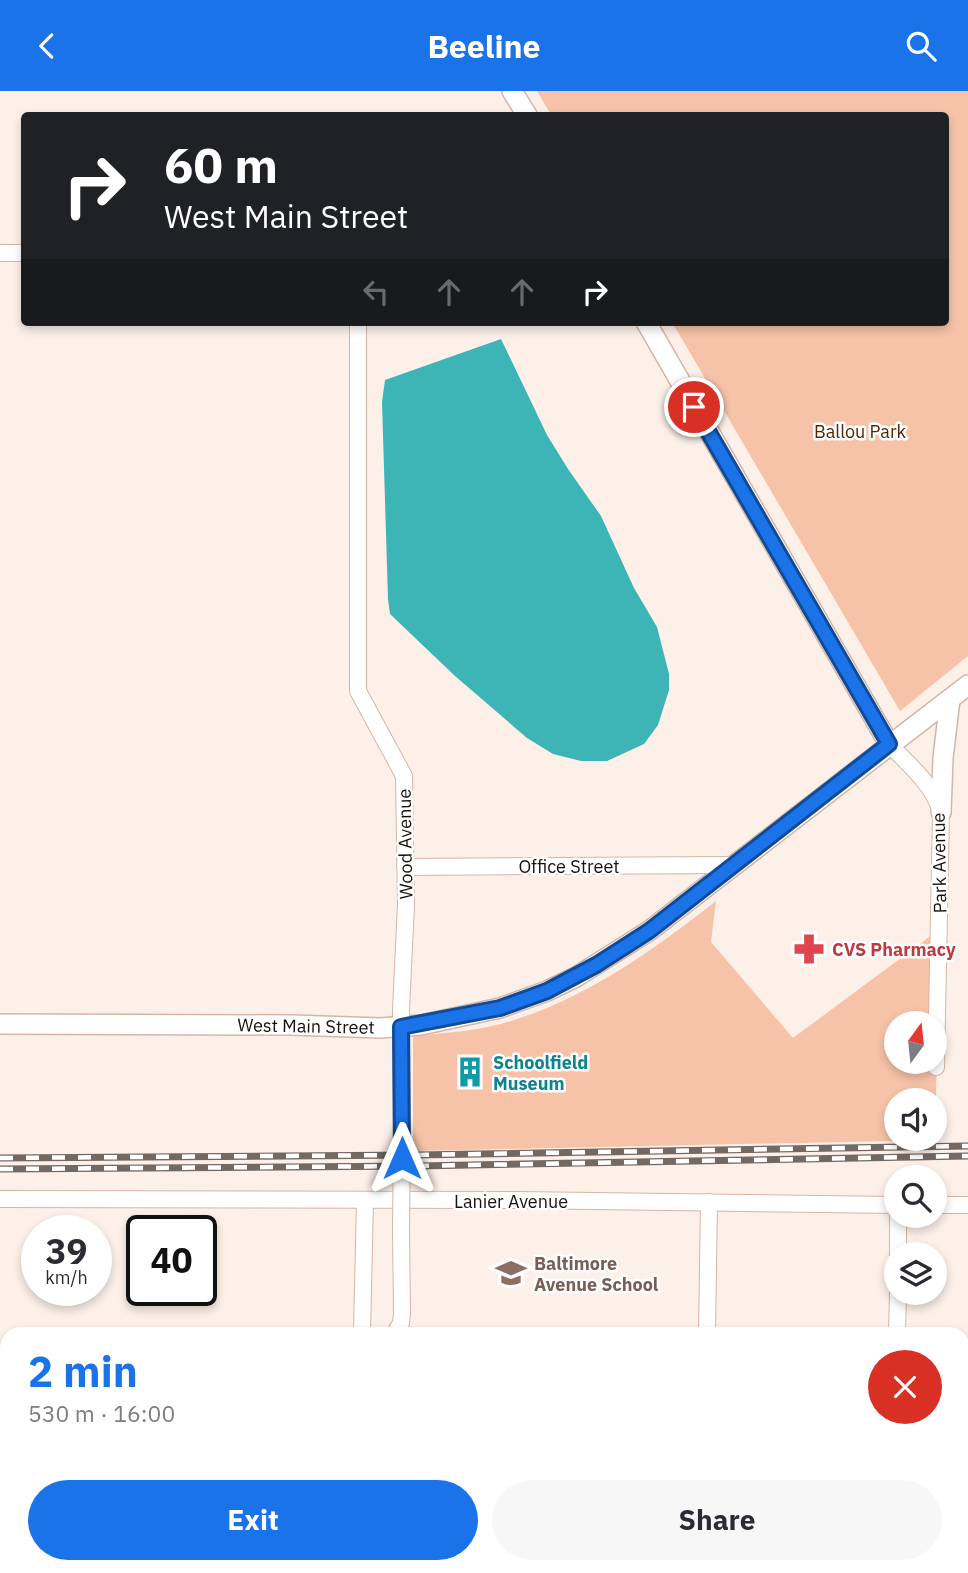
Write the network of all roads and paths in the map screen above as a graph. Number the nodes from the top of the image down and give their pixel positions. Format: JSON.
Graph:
{"nodes":[{"id":1,"x":512,"y":91,"type":"edge"},
{"id":2,"x":525,"y":112,"type":"edge"},
{"id":3,"x":0,"y":253,"type":"edge"},
{"id":4,"x":21,"y":253,"type":"edge"},
{"id":5,"x":358,"y":326,"type":"edge"},
{"id":6,"x":648,"y":326,"type":"edge"},
{"id":7,"x":968,"y":685,"type":"edge"},
{"id":8,"x":950,"y":699,"type":"junction"},
{"id":9,"x":889,"y":744,"type":"junction"},
{"id":10,"x":941,"y":812,"type":"junction"},
{"id":11,"x":733,"y":865,"type":"junction"},
{"id":12,"x":405,"y":867,"type":"junction"},
{"id":13,"x":937,"y":1011,"type":"edge"},
{"id":14,"x":0,"y":1024,"type":"edge"},
{"id":15,"x":401,"y":1027,"type":"junction"},
{"id":16,"x":0,"y":1199,"type":"edge"},
{"id":17,"x":365,"y":1201,"type":"junction"},
{"id":18,"x":709,"y":1202,"type":"junction"},
{"id":19,"x":884,"y":1205,"type":"edge"},
{"id":20,"x":947,"y":1205,"type":"edge"},
{"id":21,"x":968,"y":1205,"type":"edge"},
{"id":22,"x":898,"y":1305,"type":"edge"},
{"id":23,"x":362,"y":1327,"type":"edge"},
{"id":24,"x":399,"y":1327,"type":"edge"},
{"id":25,"x":707,"y":1327,"type":"edge"},
{"id":26,"x":897,"y":1327,"type":"edge"}],
"edges":[{"from":1,"to":2,"type":"main road"},
{"from":3,"to":4,"type":"street"},
{"from":5,"to":12,"type":"street","name":"Wood Avenue"},
{"from":6,"to":9,"type":"main road","name":"Park Avenue"},
{"from":7,"to":8,"type":"main road","name":"West Main Street"},
{"from":8,"to":9,"type":"main road","name":"West Main Street"},
{"from":8,"to":10,"type":"main road"},
{"from":9,"to":10,"type":"street","name":"Park Avenue"},
{"from":9,"to":11,"type":"main road","name":"West Main Street"},
{"from":10,"to":13,"type":"street","name":"Park Avenue"},
{"from":11,"to":12,"type":"street","name":"Office Street"},
{"from":11,"to":15,"type":"main road","name":"West Main Street"},
{"from":12,"to":15,"type":"street","name":"Wood Avenue"},
{"from":14,"to":15,"type":"main road","name":"West Main Street"},
{"from":15,"to":24,"type":"street","name":"Wood Avenue","bridge":true},
{"from":16,"to":17,"type":"street","name":"Lanier Avenue"},
{"from":17,"to":18,"type":"street","name":"Lanier Avenue"},
{"from":17,"to":23,"type":"street"},
{"from":18,"to":19,"type":"street","name":"Lanier Avenue"},
{"from":18,"to":25,"type":"street"},
{"from":20,"to":21,"type":"street"},
{"from":22,"to":26,"type":"street"}]}
